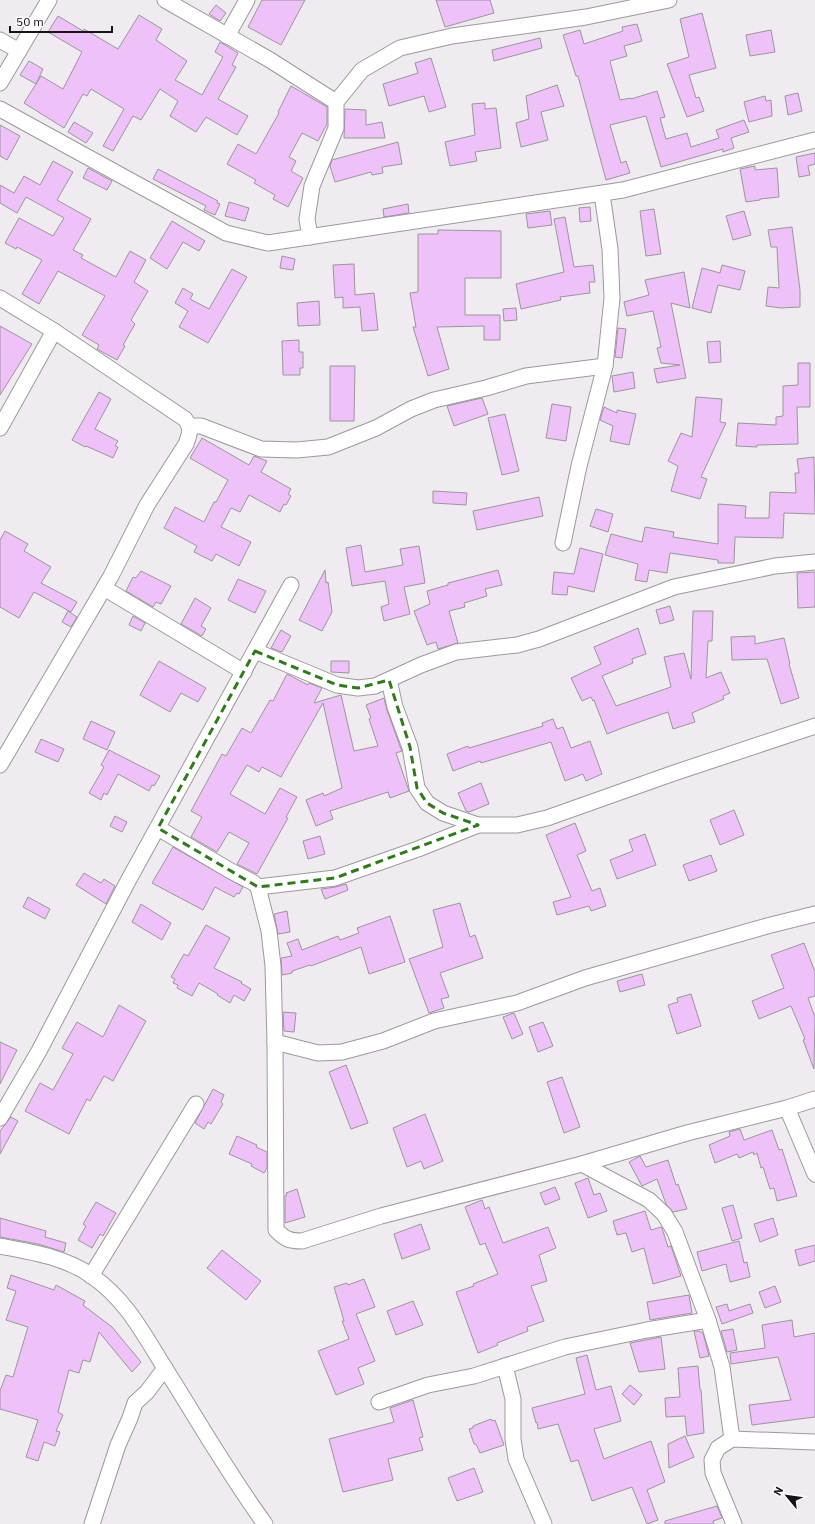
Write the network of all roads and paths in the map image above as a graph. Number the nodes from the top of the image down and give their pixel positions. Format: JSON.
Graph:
{"nodes":[{"id":1,"x":49,"y":0,"type":"edge"},
{"id":2,"x":165,"y":0,"type":"edge"},
{"id":3,"x":247,"y":0,"type":"edge"},
{"id":4,"x":669,"y":0,"type":"edge"},
{"id":5,"x":227,"y":36,"type":"junction"},
{"id":6,"x":0,"y":40,"type":"edge"},
{"id":7,"x":19,"y":51,"type":"junction"},
{"id":8,"x":0,"y":83,"type":"edge"},
{"id":9,"x":336,"y":102,"type":"junction"},
{"id":10,"x":0,"y":108,"type":"edge"},
{"id":11,"x":815,"y":140,"type":"edge"},
{"id":12,"x":602,"y":194,"type":"junction"},
{"id":13,"x":310,"y":237,"type":"junction"},
{"id":14,"x":0,"y":298,"type":"edge"},
{"id":15,"x":54,"y":331,"type":"junction"},
{"id":16,"x":605,"y":366,"type":"junction"},
{"id":17,"x":189,"y":426,"type":"junction"},
{"id":18,"x":0,"y":428,"type":"edge"},
{"id":19,"x":562,"y":543,"type":"dead end"},
{"id":20,"x":815,"y":562,"type":"edge"},
{"id":21,"x":291,"y":585,"type":"dead end"},
{"id":22,"x":104,"y":588,"type":"junction"},
{"id":23,"x":255,"y":651,"type":"junction"},
{"id":24,"x":244,"y":672,"type":"junction"},
{"id":25,"x":390,"y":680,"type":"junction"},
{"id":26,"x":815,"y":726,"type":"edge"},
{"id":27,"x":0,"y":765,"type":"edge"},
{"id":28,"x":478,"y":825,"type":"junction"},
{"id":29,"x":158,"y":828,"type":"junction"},
{"id":30,"x":258,"y":887,"type":"junction"},
{"id":31,"x":815,"y":914,"type":"edge"},
{"id":32,"x":275,"y":1042,"type":"junction"},
{"id":33,"x":815,"y":1099,"type":"edge"},
{"id":34,"x":196,"y":1104,"type":"dead end"},
{"id":35,"x":787,"y":1108,"type":"junction"},
{"id":36,"x":0,"y":1118,"type":"edge"},
{"id":37,"x":582,"y":1164,"type":"junction"},
{"id":38,"x":815,"y":1174,"type":"edge"},
{"id":39,"x":0,"y":1246,"type":"edge"},
{"id":40,"x":91,"y":1276,"type":"junction"},
{"id":41,"x":708,"y":1320,"type":"junction"},
{"id":42,"x":505,"y":1366,"type":"junction"},
{"id":43,"x":165,"y":1368,"type":"junction"},
{"id":44,"x":379,"y":1402,"type":"dead end"},
{"id":45,"x":732,"y":1439,"type":"junction"},
{"id":46,"x":815,"y":1442,"type":"edge"},
{"id":47,"x":92,"y":1524,"type":"edge"},
{"id":48,"x":265,"y":1524,"type":"edge"},
{"id":49,"x":544,"y":1524,"type":"edge"},
{"id":50,"x":734,"y":1524,"type":"edge"}],
"edges":[{"from":1,"to":7,"type":"street"},
{"from":2,"to":5,"type":"street"},
{"from":3,"to":5,"type":"street"},
{"from":4,"to":9,"type":"street"},
{"from":5,"to":9,"type":"street"},
{"from":6,"to":7,"type":"street"},
{"from":7,"to":8,"type":"street"},
{"from":9,"to":13,"type":"street"},
{"from":10,"to":13,"type":"street"},
{"from":11,"to":12,"type":"street"},
{"from":12,"to":13,"type":"street"},
{"from":12,"to":16,"type":"street"},
{"from":14,"to":15,"type":"street"},
{"from":15,"to":17,"type":"street"},
{"from":15,"to":18,"type":"street"},
{"from":16,"to":17,"type":"street"},
{"from":16,"to":19,"type":"street"},
{"from":17,"to":22,"type":"street"},
{"from":20,"to":25,"type":"street"},
{"from":21,"to":23,"type":"street"},
{"from":22,"to":24,"type":"street"},
{"from":22,"to":27,"type":"street"},
{"from":23,"to":24,"type":"street"},
{"from":23,"to":25,"type":"street"},
{"from":24,"to":29,"type":"street"},
{"from":25,"to":28,"type":"street"},
{"from":26,"to":28,"type":"street"},
{"from":28,"to":30,"type":"street"},
{"from":29,"to":30,"type":"street"},
{"from":29,"to":36,"type":"street"},
{"from":30,"to":32,"type":"street"},
{"from":31,"to":32,"type":"street"},
{"from":32,"to":37,"type":"street"},
{"from":33,"to":35,"type":"street"},
{"from":34,"to":40,"type":"street"},
{"from":35,"to":37,"type":"street"},
{"from":35,"to":38,"type":"street"},
{"from":37,"to":41,"type":"street"},
{"from":39,"to":40,"type":"street"},
{"from":40,"to":43,"type":"street"},
{"from":41,"to":42,"type":"street"},
{"from":41,"to":45,"type":"street"},
{"from":42,"to":44,"type":"street"},
{"from":42,"to":49,"type":"street"},
{"from":43,"to":47,"type":"street"},
{"from":43,"to":48,"type":"street"},
{"from":45,"to":46,"type":"street"},
{"from":45,"to":50,"type":"street"}]}
